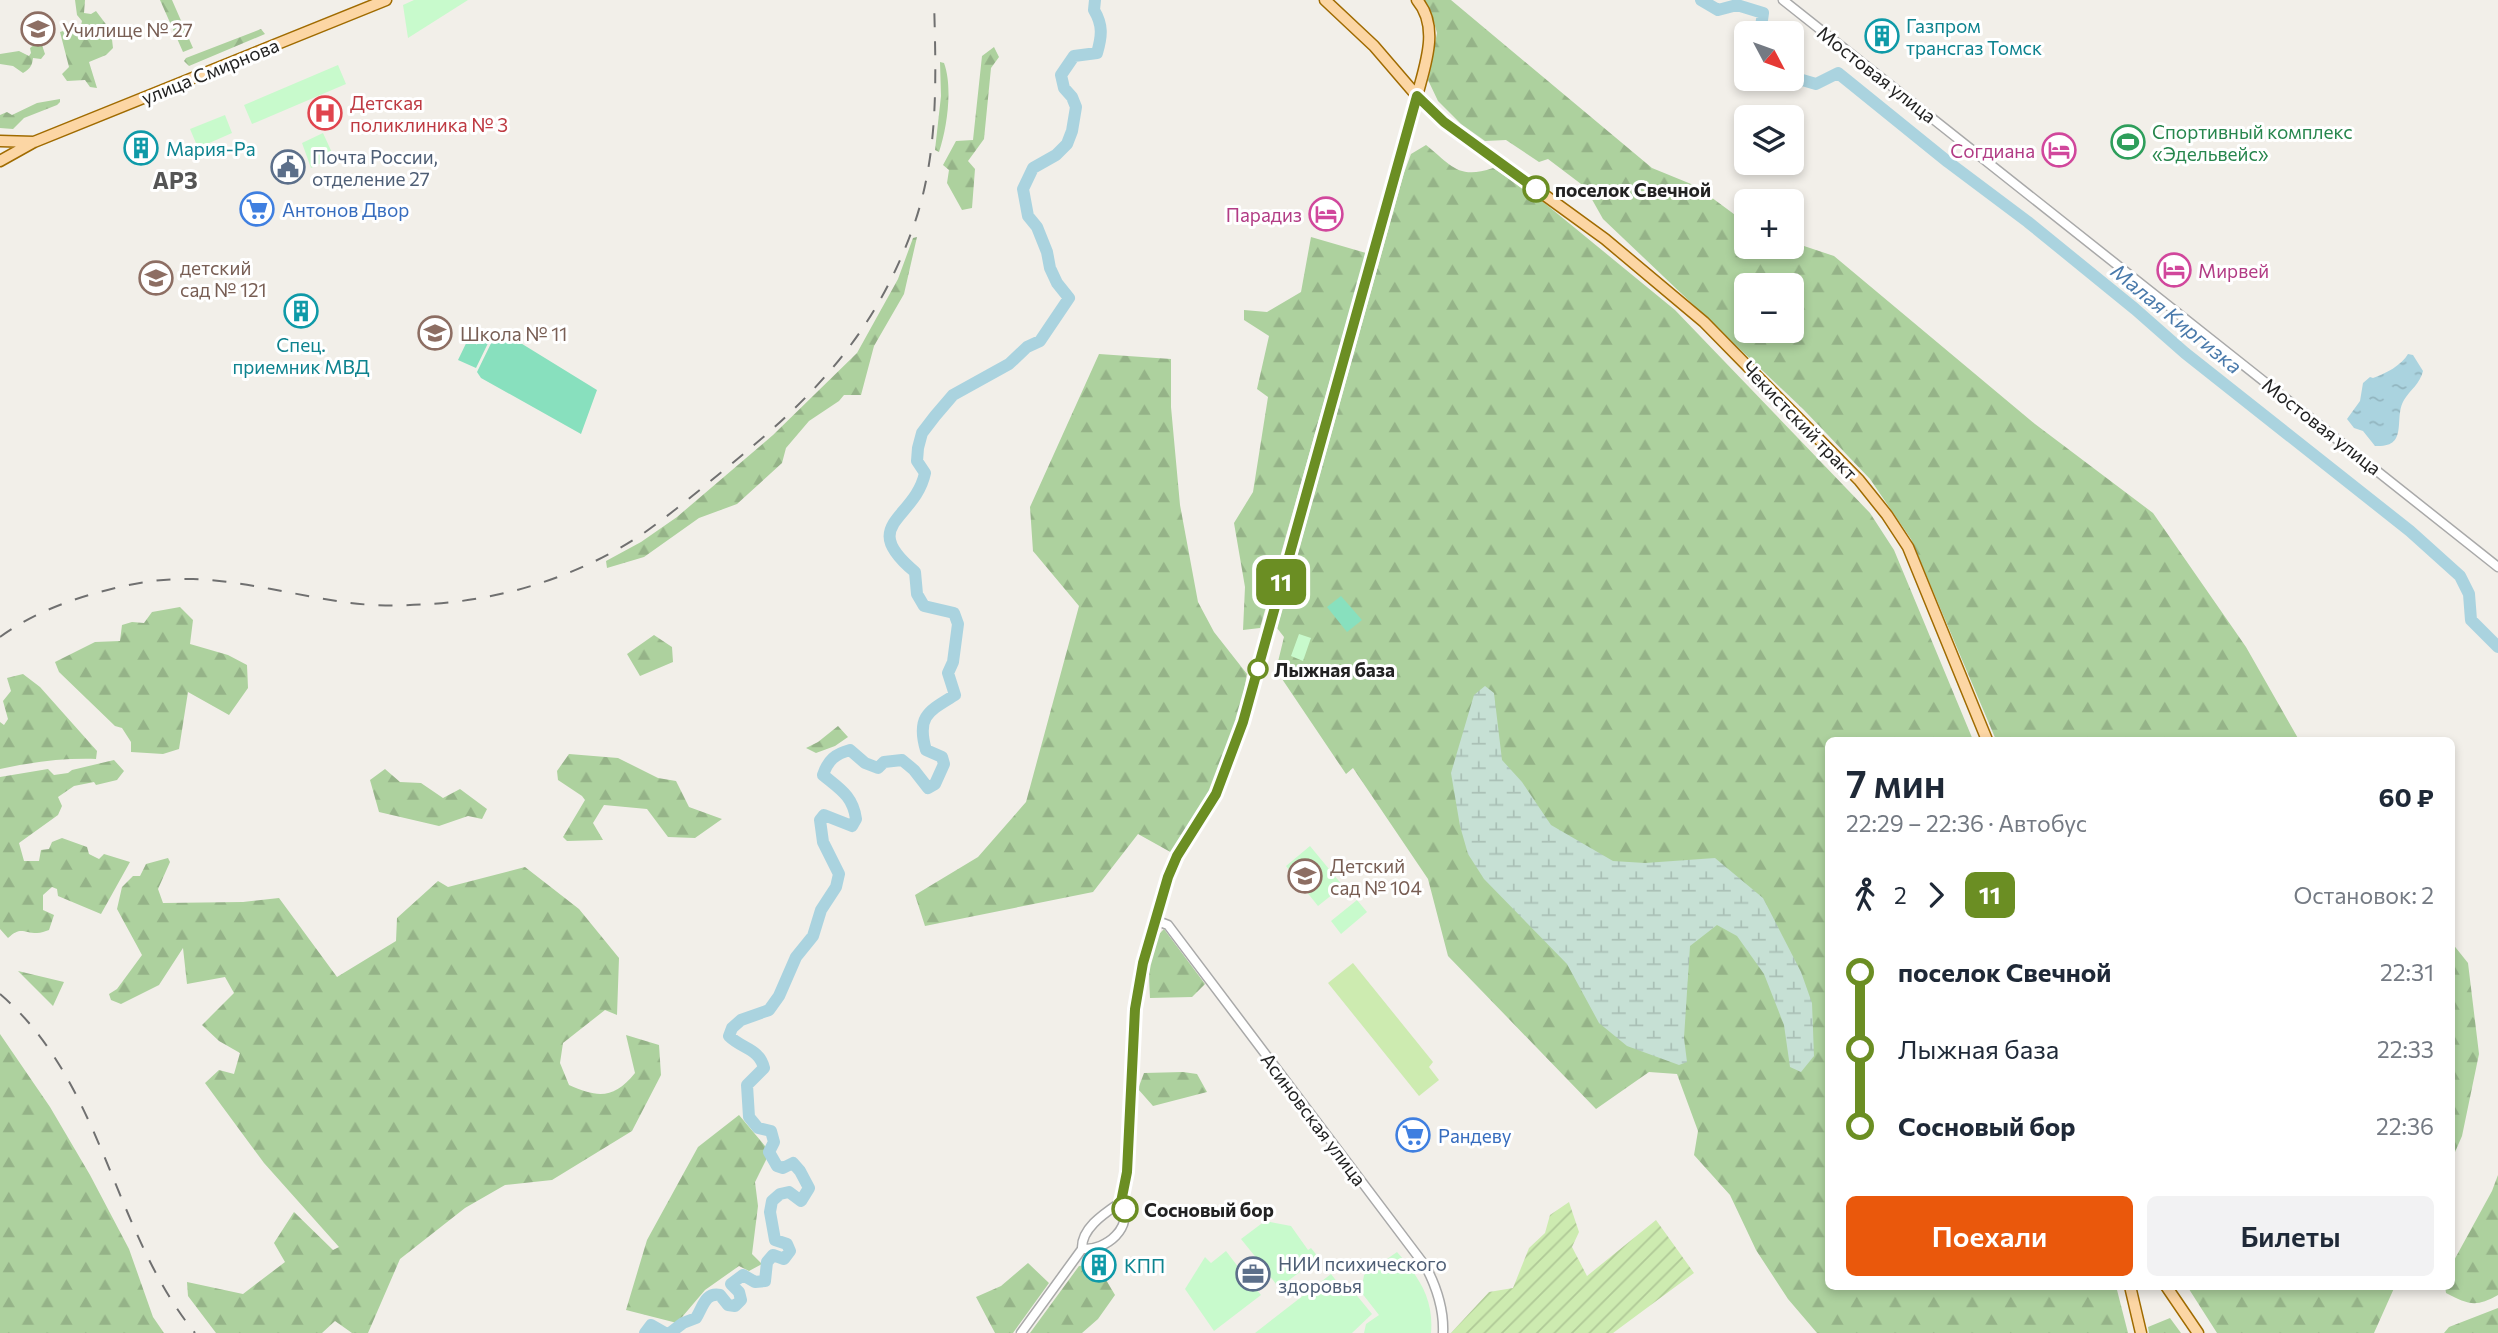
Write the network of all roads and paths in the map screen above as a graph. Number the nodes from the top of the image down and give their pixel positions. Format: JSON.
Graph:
{"nodes":[{"id":1,"x":386,"y":0,"type":"edge"},
{"id":2,"x":1325,"y":0,"type":"edge"},
{"id":3,"x":1416,"y":0,"type":"edge"},
{"id":4,"x":1783,"y":0,"type":"edge"},
{"id":5,"x":1417,"y":96,"type":"junction"},
{"id":6,"x":0,"y":141,"type":"edge"},
{"id":7,"x":34,"y":142,"type":"junction"},
{"id":8,"x":0,"y":161,"type":"edge"},
{"id":9,"x":2498,"y":566,"type":"edge"},
{"id":10,"x":1986,"y":737,"type":"edge"},
{"id":11,"x":1156,"y":920,"type":"junction"},
{"id":12,"x":1121,"y":1202,"type":"junction"},
{"id":13,"x":1082,"y":1249,"type":"junction"},
{"id":14,"x":2131,"y":1290,"type":"edge"},
{"id":15,"x":2169,"y":1290,"type":"edge"},
{"id":16,"x":1021,"y":1333,"type":"edge"},
{"id":17,"x":1443,"y":1333,"type":"edge"},
{"id":18,"x":2141,"y":1333,"type":"edge"},
{"id":19,"x":2198,"y":1333,"type":"edge"}],
"edges":[{"from":1,"to":7,"type":"main road","name":"улица Смирнова"},
{"from":2,"to":5,"type":"main road","name":"Чекистский тракт"},
{"from":3,"to":5,"type":"main road"},
{"from":4,"to":9,"type":"street","name":"Мостовая улица"},
{"from":5,"to":10,"type":"main road","name":"Чекистский тракт"},
{"from":5,"to":11,"type":"street"},
{"from":6,"to":7,"type":"main road","name":"улица Смирнова"},
{"from":7,"to":8,"type":"main road","name":"улица Смирнова"},
{"from":11,"to":12,"type":"street"},
{"from":11,"to":17,"type":"street","name":"Асиновская улица"},
{"from":12,"to":13,"type":"street"},
{"from":12,"to":13,"type":"street"},
{"from":13,"to":16,"type":"street"},
{"from":14,"to":18,"type":"main road"},
{"from":15,"to":19,"type":"main road"}]}
